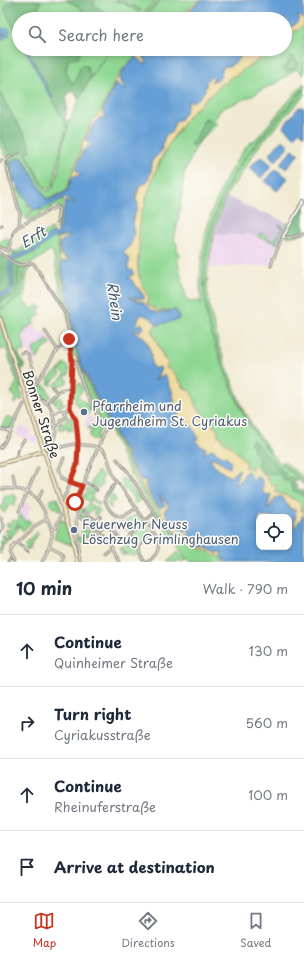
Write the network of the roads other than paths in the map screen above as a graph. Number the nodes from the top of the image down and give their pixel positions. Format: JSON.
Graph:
{"nodes":[{"id":1,"x":12,"y":156,"type":"dead end"},
{"id":2,"x":304,"y":200,"type":"edge"},
{"id":3,"x":57,"y":222,"type":"dead end"},
{"id":4,"x":19,"y":226,"type":"junction"},
{"id":5,"x":304,"y":234,"type":"edge"},
{"id":6,"x":283,"y":237,"type":"junction"},
{"id":7,"x":0,"y":247,"type":"edge"},
{"id":8,"x":0,"y":252,"type":"edge"},
{"id":9,"x":271,"y":266,"type":"dead end"},
{"id":10,"x":0,"y":318,"type":"edge"},
{"id":11,"x":44,"y":331,"type":"dead end"},
{"id":12,"x":68,"y":340,"type":"junction"},
{"id":13,"x":58,"y":350,"type":"junction"},
{"id":14,"x":21,"y":353,"type":"dead end"},
{"id":15,"x":72,"y":360,"type":"junction"},
{"id":16,"x":37,"y":381,"type":"junction"},
{"id":17,"x":52,"y":387,"type":"dead end"},
{"id":18,"x":71,"y":388,"type":"junction"},
{"id":19,"x":32,"y":390,"type":"junction"},
{"id":20,"x":57,"y":392,"type":"junction"},
{"id":21,"x":26,"y":397,"type":"junction"},
{"id":22,"x":46,"y":403,"type":"junction"},
{"id":23,"x":24,"y":404,"type":"dead end"},
{"id":24,"x":70,"y":408,"type":"junction"},
{"id":25,"x":64,"y":411,"type":"junction"},
{"id":26,"x":53,"y":413,"type":"junction"},
{"id":27,"x":53,"y":420,"type":"junction"},
{"id":28,"x":36,"y":426,"type":"junction"},
{"id":29,"x":55,"y":426,"type":"junction"},
{"id":30,"x":0,"y":429,"type":"edge"},
{"id":31,"x":10,"y":431,"type":"junction"},
{"id":32,"x":24,"y":440,"type":"dead end"},
{"id":33,"x":78,"y":444,"type":"junction"},
{"id":34,"x":0,"y":448,"type":"edge"},
{"id":35,"x":99,"y":448,"type":"junction"},
{"id":36,"x":51,"y":449,"type":"junction"},
{"id":37,"x":44,"y":451,"type":"junction"},
{"id":38,"x":64,"y":458,"type":"dead end"},
{"id":39,"x":17,"y":459,"type":"junction"},
{"id":40,"x":117,"y":459,"type":"dead end"},
{"id":41,"x":0,"y":464,"type":"edge"},
{"id":42,"x":38,"y":468,"type":"dead end"},
{"id":43,"x":13,"y":477,"type":"dead end"},
{"id":44,"x":70,"y":482,"type":"junction"},
{"id":45,"x":84,"y":482,"type":"junction"},
{"id":46,"x":117,"y":482,"type":"junction"},
{"id":47,"x":82,"y":486,"type":"junction"},
{"id":48,"x":16,"y":488,"type":"junction"},
{"id":49,"x":0,"y":489,"type":"edge"},
{"id":50,"x":42,"y":490,"type":"dead end"},
{"id":51,"x":97,"y":490,"type":"dead end"},
{"id":52,"x":28,"y":492,"type":"junction"},
{"id":53,"x":37,"y":498,"type":"junction"},
{"id":54,"x":60,"y":501,"type":"junction"},
{"id":55,"x":137,"y":508,"type":"junction"},
{"id":56,"x":19,"y":511,"type":"dead end"},
{"id":57,"x":83,"y":511,"type":"dead end"},
{"id":58,"x":64,"y":512,"type":"junction"},
{"id":59,"x":154,"y":513,"type":"junction"},
{"id":60,"x":0,"y":516,"type":"edge"},
{"id":61,"x":78,"y":516,"type":"junction"},
{"id":62,"x":101,"y":516,"type":"dead end"},
{"id":63,"x":48,"y":519,"type":"junction"},
{"id":64,"x":97,"y":520,"type":"junction"},
{"id":65,"x":145,"y":520,"type":"junction"},
{"id":66,"x":104,"y":526,"type":"junction"},
{"id":67,"x":52,"y":529,"type":"junction"},
{"id":68,"x":98,"y":531,"type":"junction"},
{"id":69,"x":154,"y":532,"type":"junction"},
{"id":70,"x":0,"y":533,"type":"edge"},
{"id":71,"x":126,"y":533,"type":"dead end"},
{"id":72,"x":128,"y":535,"type":"junction"},
{"id":73,"x":77,"y":536,"type":"dead end"},
{"id":74,"x":169,"y":536,"type":"dead end"},
{"id":75,"x":117,"y":537,"type":"junction"},
{"id":76,"x":77,"y":540,"type":"dead end"},
{"id":77,"x":123,"y":540,"type":"dead end"},
{"id":78,"x":18,"y":542,"type":"junction"},
{"id":79,"x":120,"y":542,"type":"dead end"},
{"id":80,"x":108,"y":544,"type":"junction"},
{"id":81,"x":48,"y":546,"type":"junction"},
{"id":82,"x":111,"y":547,"type":"junction"},
{"id":83,"x":28,"y":552,"type":"dead end"},
{"id":84,"x":104,"y":553,"type":"dead end"},
{"id":85,"x":12,"y":559,"type":"junction"},
{"id":86,"x":8,"y":562,"type":"edge"},
{"id":87,"x":14,"y":562,"type":"edge"},
{"id":88,"x":42,"y":562,"type":"edge"},
{"id":89,"x":62,"y":562,"type":"edge"},
{"id":90,"x":77,"y":562,"type":"edge"},
{"id":91,"x":80,"y":562,"type":"edge"},
{"id":92,"x":119,"y":562,"type":"edge"},
{"id":93,"x":145,"y":562,"type":"edge"},
{"id":94,"x":148,"y":562,"type":"edge"}],
"edges":[{"from":1,"to":4,"type":"street"},
{"from":2,"to":6,"type":"street"},
{"from":3,"to":4,"type":"street"},
{"from":4,"to":7,"type":"street"},
{"from":5,"to":6,"type":"street"},
{"from":6,"to":9,"type":"street"},
{"from":8,"to":12,"type":"street"},
{"from":10,"to":21,"type":"main road","name":"Bonner Straße"},
{"from":11,"to":13,"type":"street"},
{"from":12,"to":13,"type":"street"},
{"from":12,"to":15,"type":"street"},
{"from":13,"to":16,"type":"street"},
{"from":14,"to":16,"type":"street"},
{"from":15,"to":18,"type":"street"},
{"from":15,"to":35,"type":"street"},
{"from":16,"to":19,"type":"street"},
{"from":17,"to":20,"type":"street"},
{"from":18,"to":20,"type":"street"},
{"from":18,"to":24,"type":"street"},
{"from":19,"to":21,"type":"street"},
{"from":19,"to":22,"type":"street"},
{"from":20,"to":22,"type":"street"},
{"from":21,"to":28,"type":"main road","name":"Bonner Straße"},
{"from":22,"to":26,"type":"street"},
{"from":23,"to":31,"type":"street"},
{"from":24,"to":25,"type":"street"},
{"from":24,"to":33,"type":"street"},
{"from":25,"to":26,"type":"street"},
{"from":25,"to":29,"type":"street"},
{"from":26,"to":27,"type":"street"},
{"from":27,"to":28,"type":"street"},
{"from":27,"to":29,"type":"street"},
{"from":28,"to":37,"type":"main road","name":"Bonner Straße"},
{"from":29,"to":36,"type":"street"},
{"from":30,"to":31,"type":"street"},
{"from":31,"to":34,"type":"street"},
{"from":32,"to":39,"type":"street"},
{"from":33,"to":35,"type":"street"},
{"from":33,"to":36,"type":"street"},
{"from":33,"to":44,"type":"street"},
{"from":35,"to":45,"type":"street"},
{"from":35,"to":46,"type":"street"},
{"from":36,"to":37,"type":"street"},
{"from":37,"to":39,"type":"main road"},
{"from":37,"to":54,"type":"main road","name":"Bonner Straße"},
{"from":38,"to":44,"type":"street"},
{"from":39,"to":41,"type":"main road"},
{"from":40,"to":59,"type":"street"},
{"from":42,"to":52,"type":"street"},
{"from":43,"to":48,"type":"street"},
{"from":44,"to":47,"type":"street"},
{"from":44,"to":54,"type":"street"},
{"from":45,"to":47,"type":"street"},
{"from":45,"to":51,"type":"street"},
{"from":46,"to":55,"type":"street"},
{"from":46,"to":55,"type":"street"},
{"from":47,"to":61,"type":"street"},
{"from":48,"to":49,"type":"street"},
{"from":48,"to":52,"type":"street"},
{"from":50,"to":53,"type":"street"},
{"from":52,"to":53,"type":"street"},
{"from":52,"to":56,"type":"street"},
{"from":53,"to":63,"type":"street"},
{"from":54,"to":58,"type":"main road","name":"Bonner Straße"},
{"from":55,"to":65,"type":"street"},
{"from":57,"to":64,"type":"street"},
{"from":58,"to":67,"type":"street"},
{"from":58,"to":90,"type":"main road","name":"Bonner Straße"},
{"from":59,"to":65,"type":"street"},
{"from":59,"to":74,"type":"street"},
{"from":60,"to":70,"type":"street"},
{"from":61,"to":68,"type":"street"},
{"from":61,"to":73,"type":"street"},
{"from":62,"to":64,"type":"street"},
{"from":63,"to":67,"type":"street"},
{"from":63,"to":78,"type":"street"},
{"from":64,"to":66,"type":"street"},
{"from":65,"to":69,"type":"street"},
{"from":65,"to":72,"type":"street"},
{"from":66,"to":68,"type":"street"},
{"from":66,"to":75,"type":"street"},
{"from":67,"to":81,"type":"street"},
{"from":68,"to":80,"type":"street"},
{"from":69,"to":93,"type":"street"},
{"from":69,"to":94,"type":"street"},
{"from":71,"to":72,"type":"street"},
{"from":72,"to":77,"type":"street"},
{"from":75,"to":79,"type":"street"},
{"from":75,"to":80,"type":"street"},
{"from":76,"to":91,"type":"street"},
{"from":78,"to":83,"type":"street"},
{"from":78,"to":85,"type":"street"},
{"from":80,"to":82,"type":"street"},
{"from":81,"to":88,"type":"street"},
{"from":81,"to":89,"type":"street"},
{"from":82,"to":84,"type":"street"},
{"from":82,"to":92,"type":"street"},
{"from":85,"to":86,"type":"street"},
{"from":85,"to":87,"type":"street"}]}
